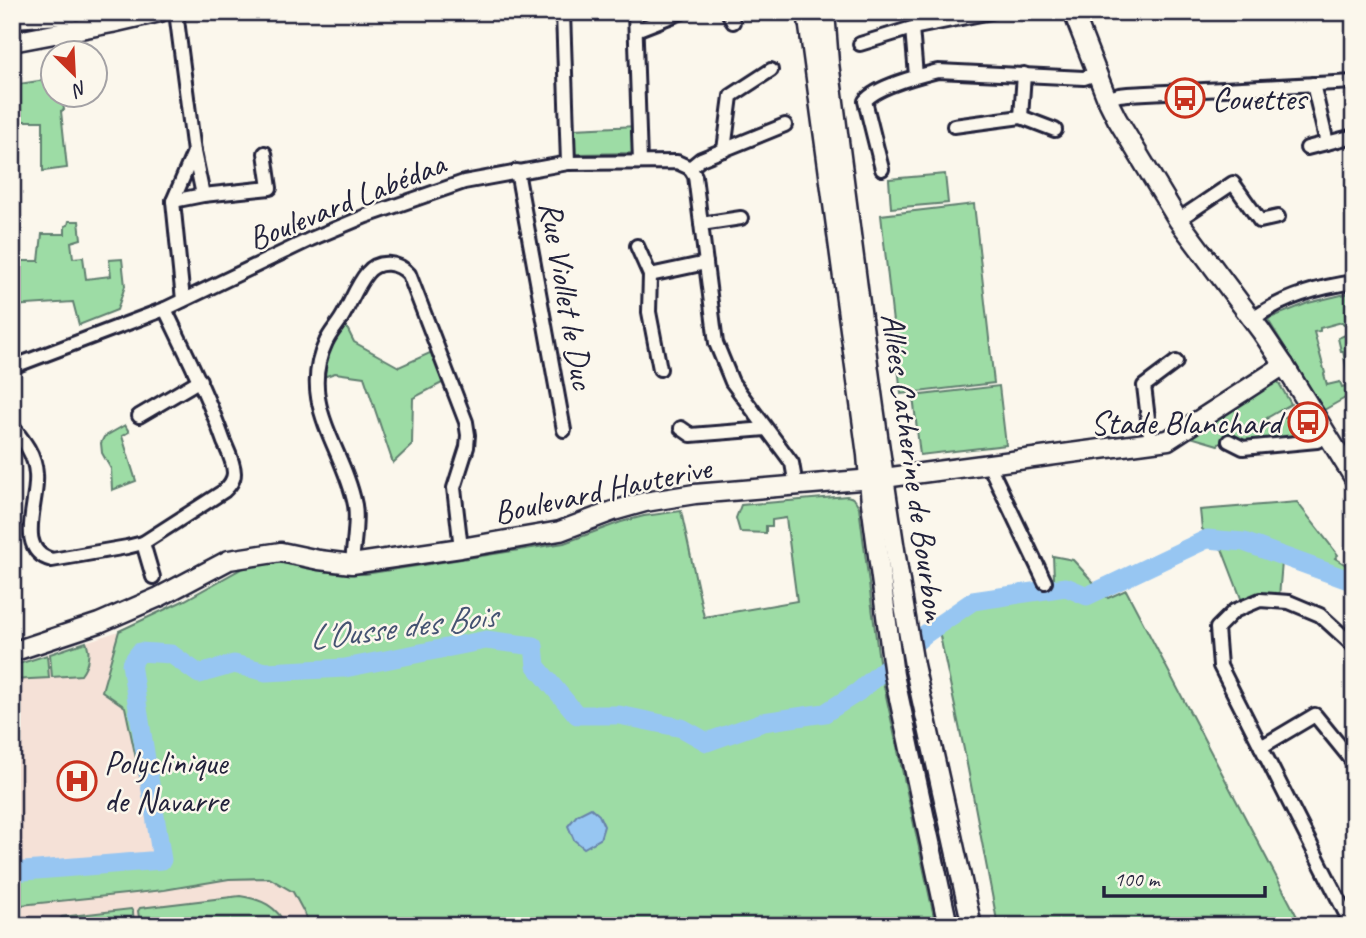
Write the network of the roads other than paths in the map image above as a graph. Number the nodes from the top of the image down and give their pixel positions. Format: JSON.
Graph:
{"nodes":[{"id":1,"x":72,"y":12,"type":"edge"},
{"id":2,"x":160,"y":12,"type":"edge"},
{"id":3,"x":176,"y":12,"type":"edge"},
{"id":4,"x":562,"y":12,"type":"edge"},
{"id":5,"x":635,"y":12,"type":"edge"},
{"id":6,"x":682,"y":12,"type":"edge"},
{"id":7,"x":807,"y":12,"type":"edge"},
{"id":8,"x":825,"y":12,"type":"edge"},
{"id":9,"x":991,"y":12,"type":"edge"},
{"id":10,"x":1073,"y":12,"type":"edge"},
{"id":11,"x":12,"y":18,"type":"edge"},
{"id":12,"x":912,"y":28,"type":"junction"},
{"id":13,"x":636,"y":30,"type":"junction"},
{"id":14,"x":12,"y":42,"type":"edge"},
{"id":15,"x":860,"y":44,"type":"dead end"},
{"id":16,"x":771,"y":70,"type":"dead end"},
{"id":17,"x":1024,"y":74,"type":"junction"},
{"id":18,"x":1096,"y":74,"type":"junction"},
{"id":19,"x":916,"y":76,"type":"junction"},
{"id":20,"x":1354,"y":82,"type":"edge"},
{"id":21,"x":1313,"y":84,"type":"junction"},
{"id":22,"x":1107,"y":99,"type":"junction"},
{"id":23,"x":1021,"y":117,"type":"junction"},
{"id":24,"x":785,"y":125,"type":"dead end"},
{"id":25,"x":954,"y":126,"type":"dead end"},
{"id":26,"x":1055,"y":131,"type":"dead end"},
{"id":27,"x":1354,"y":136,"type":"edge"},
{"id":28,"x":1327,"y":143,"type":"junction"},
{"id":29,"x":1307,"y":148,"type":"dead end"},
{"id":30,"x":724,"y":150,"type":"junction"},
{"id":31,"x":194,"y":152,"type":"junction"},
{"id":32,"x":265,"y":153,"type":"dead end"},
{"id":33,"x":640,"y":162,"type":"junction"},
{"id":34,"x":568,"y":163,"type":"junction"},
{"id":35,"x":690,"y":168,"type":"junction"},
{"id":36,"x":882,"y":169,"type":"dead end"},
{"id":37,"x":517,"y":171,"type":"junction"},
{"id":38,"x":203,"y":195,"type":"junction"},
{"id":39,"x":173,"y":201,"type":"junction"},
{"id":40,"x":1278,"y":217,"type":"dead end"},
{"id":41,"x":741,"y":218,"type":"dead end"},
{"id":42,"x":1178,"y":220,"type":"junction"},
{"id":43,"x":701,"y":224,"type":"junction"},
{"id":44,"x":637,"y":246,"type":"dead end"},
{"id":45,"x":706,"y":263,"type":"junction"},
{"id":46,"x":650,"y":275,"type":"junction"},
{"id":47,"x":1354,"y":282,"type":"edge"},
{"id":48,"x":183,"y":300,"type":"junction"},
{"id":49,"x":165,"y":309,"type":"junction"},
{"id":50,"x":1252,"y":320,"type":"junction"},
{"id":51,"x":1177,"y":362,"type":"dead end"},
{"id":52,"x":1284,"y":365,"type":"junction"},
{"id":53,"x":12,"y":367,"type":"edge"},
{"id":54,"x":660,"y":369,"type":"dead end"},
{"id":55,"x":200,"y":380,"type":"junction"},
{"id":56,"x":139,"y":416,"type":"dead end"},
{"id":57,"x":12,"y":426,"type":"edge"},
{"id":58,"x":681,"y":428,"type":"dead end"},
{"id":59,"x":766,"y":429,"type":"junction"},
{"id":60,"x":564,"y":430,"type":"dead end"},
{"id":61,"x":1327,"y":436,"type":"junction"},
{"id":62,"x":1229,"y":441,"type":"dead end"},
{"id":63,"x":1151,"y":443,"type":"junction"},
{"id":64,"x":989,"y":465,"type":"junction"},
{"id":65,"x":877,"y":478,"type":"junction"},
{"id":66,"x":1354,"y":478,"type":"edge"},
{"id":67,"x":796,"y":486,"type":"junction"},
{"id":68,"x":143,"y":543,"type":"junction"},
{"id":69,"x":461,"y":548,"type":"junction"},
{"id":70,"x":352,"y":564,"type":"junction"},
{"id":71,"x":153,"y":577,"type":"dead end"},
{"id":72,"x":1045,"y":582,"type":"dead end"},
{"id":73,"x":1354,"y":646,"type":"edge"},
{"id":74,"x":12,"y":652,"type":"edge"},
{"id":75,"x":1261,"y":747,"type":"junction"},
{"id":76,"x":1354,"y":763,"type":"edge"},
{"id":77,"x":1354,"y":923,"type":"edge"},
{"id":78,"x":948,"y":926,"type":"edge"},
{"id":79,"x":972,"y":926,"type":"edge"}],
"edges":[{"from":1,"to":11,"type":"main road"},
{"from":2,"to":14,"type":"main road"},
{"from":3,"to":31,"type":"street"},
{"from":4,"to":34,"type":"street"},
{"from":5,"to":13,"type":"street"},
{"from":6,"to":13,"type":"street"},
{"from":7,"to":65,"type":"main road","name":"Allées Catherine de Bourbon"},
{"from":8,"to":65,"type":"main road","name":"Allées Catherine de Bourbon"},
{"from":9,"to":12,"type":"street"},
{"from":10,"to":18,"type":"main road"},
{"from":12,"to":15,"type":"street"},
{"from":12,"to":19,"type":"street"},
{"from":13,"to":33,"type":"street"},
{"from":16,"to":30,"type":"street"},
{"from":17,"to":18,"type":"street"},
{"from":17,"to":19,"type":"street"},
{"from":17,"to":23,"type":"street"},
{"from":18,"to":22,"type":"main road"},
{"from":19,"to":36,"type":"street"},
{"from":20,"to":21,"type":"street"},
{"from":21,"to":22,"type":"street"},
{"from":21,"to":28,"type":"street"},
{"from":22,"to":42,"type":"main road"},
{"from":23,"to":25,"type":"street"},
{"from":23,"to":26,"type":"street"},
{"from":24,"to":30,"type":"street"},
{"from":27,"to":28,"type":"street"},
{"from":28,"to":29,"type":"street"},
{"from":30,"to":35,"type":"street"},
{"from":31,"to":38,"type":"street"},
{"from":31,"to":39,"type":"street"},
{"from":32,"to":38,"type":"street"},
{"from":33,"to":34,"type":"street","name":"Boulevard Labédaa"},
{"from":33,"to":35,"type":"street","name":"Boulevard Labédaa"},
{"from":34,"to":37,"type":"street","name":"Boulevard Labédaa"},
{"from":35,"to":43,"type":"street"},
{"from":37,"to":48,"type":"street","name":"Boulevard Labédaa"},
{"from":37,"to":60,"type":"street","name":"Rue Viollet le Duc"},
{"from":38,"to":39,"type":"street"},
{"from":39,"to":48,"type":"street"},
{"from":40,"to":42,"type":"street"},
{"from":41,"to":43,"type":"street"},
{"from":42,"to":50,"type":"main road"},
{"from":43,"to":45,"type":"street"},
{"from":44,"to":46,"type":"street"},
{"from":45,"to":46,"type":"street"},
{"from":45,"to":59,"type":"street"},
{"from":46,"to":54,"type":"street"},
{"from":47,"to":50,"type":"street"},
{"from":48,"to":49,"type":"street","name":"Boulevard Labédaa"},
{"from":49,"to":53,"type":"street","name":"Boulevard Labédaa"},
{"from":49,"to":55,"type":"street"},
{"from":50,"to":52,"type":"main road"},
{"from":51,"to":63,"type":"street"},
{"from":52,"to":61,"type":"main road"},
{"from":52,"to":63,"type":"main road","name":"Boulevard Hauterive"},
{"from":55,"to":56,"type":"street"},
{"from":55,"to":68,"type":"street"},
{"from":57,"to":68,"type":"street"},
{"from":58,"to":59,"type":"street"},
{"from":59,"to":67,"type":"street"},
{"from":61,"to":62,"type":"street"},
{"from":61,"to":66,"type":"main road"},
{"from":63,"to":64,"type":"main road","name":"Boulevard Hauterive"},
{"from":64,"to":65,"type":"main road","name":"Boulevard Hauterive"},
{"from":64,"to":72,"type":"street"},
{"from":65,"to":67,"type":"main road","name":"Boulevard Hauterive"},
{"from":65,"to":78,"type":"main road","name":"Allées Catherine de Bourbon"},
{"from":65,"to":79,"type":"main road","name":"Allées Catherine de Bourbon"},
{"from":67,"to":69,"type":"main road","name":"Boulevard Hauterive"},
{"from":68,"to":71,"type":"street"},
{"from":69,"to":70,"type":"main road","name":"Boulevard Hauterive"},
{"from":69,"to":70,"type":"street"},
{"from":70,"to":74,"type":"main road","name":"Boulevard Hauterive"},
{"from":73,"to":75,"type":"street"},
{"from":75,"to":76,"type":"street"},
{"from":75,"to":77,"type":"street"}]}
